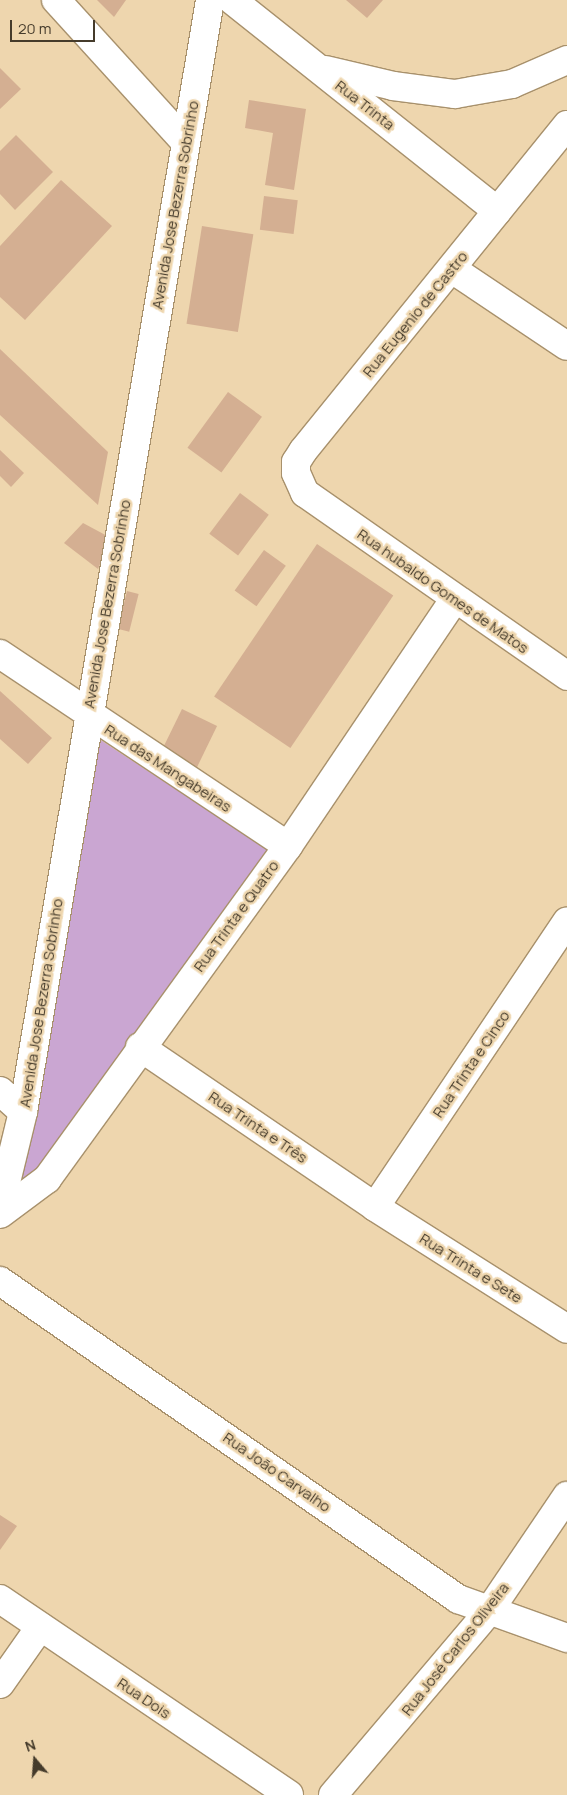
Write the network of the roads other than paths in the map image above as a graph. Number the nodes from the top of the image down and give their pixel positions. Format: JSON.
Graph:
{"nodes":[{"id":1,"x":56,"y":0,"type":"edge"},
{"id":2,"x":210,"y":0,"type":"edge"},
{"id":3,"x":232,"y":0,"type":"edge"},
{"id":4,"x":567,"y":60,"type":"edge"},
{"id":5,"x":317,"y":67,"type":"junction"},
{"id":6,"x":567,"y":125,"type":"edge"},
{"id":7,"x":185,"y":142,"type":"junction"},
{"id":8,"x":497,"y":211,"type":"junction"},
{"id":9,"x":452,"y":269,"type":"junction"},
{"id":10,"x":567,"y":346,"type":"edge"},
{"id":11,"x":319,"y":504,"type":"joint"},
{"id":12,"x":453,"y":601,"type":"junction"},
{"id":13,"x":0,"y":654,"type":"edge"},
{"id":14,"x":567,"y":676,"type":"edge"},
{"id":15,"x":88,"y":716,"type":"junction"},
{"id":16,"x":288,"y":846,"type":"junction"},
{"id":17,"x":567,"y":921,"type":"edge"},
{"id":18,"x":140,"y":1047,"type":"junction"},
{"id":19,"x":0,"y":1092,"type":"edge"},
{"id":20,"x":23,"y":1112,"type":"junction"},
{"id":21,"x":0,"y":1207,"type":"edge"},
{"id":22,"x":375,"y":1207,"type":"junction"},
{"id":23,"x":0,"y":1214,"type":"edge"},
{"id":24,"x":0,"y":1281,"type":"edge"},
{"id":25,"x":567,"y":1329,"type":"edge"},
{"id":26,"x":567,"y":1496,"type":"edge"},
{"id":27,"x":0,"y":1599,"type":"edge"},
{"id":28,"x":489,"y":1611,"type":"junction"},
{"id":29,"x":40,"y":1627,"type":"junction"},
{"id":30,"x":567,"y":1638,"type":"edge"},
{"id":31,"x":0,"y":1684,"type":"edge"},
{"id":32,"x":289,"y":1795,"type":"edge"},
{"id":33,"x":333,"y":1795,"type":"edge"}],
"edges":[{"from":1,"to":7,"type":"street"},
{"from":2,"to":7,"type":"street","name":"Avenida Jose Bezerra Sobrinho"},
{"from":3,"to":5,"type":"street","name":"Rua Trinta"},
{"from":4,"to":5,"type":"street"},
{"from":5,"to":8,"type":"street","name":"Rua Trinta"},
{"from":6,"to":8,"type":"street","name":"Rua Eugenio de Castro"},
{"from":7,"to":15,"type":"street","name":"Avenida Jose Bezerra Sobrinho"},
{"from":8,"to":9,"type":"street","name":"Rua Eugenio de Castro"},
{"from":9,"to":10,"type":"street"},
{"from":9,"to":11,"type":"street","name":"Rua Eugenio de Castro"},
{"from":11,"to":12,"type":"street","name":"Rua hubaldo Gomes de Matos"},
{"from":12,"to":14,"type":"street","name":"Rua hubaldo Gomes de Matos"},
{"from":12,"to":16,"type":"street","name":"Rua Trinta e Quatro"},
{"from":13,"to":15,"type":"street","name":"Rua das Mangabeiras"},
{"from":15,"to":16,"type":"street","name":"Rua das Mangabeiras"},
{"from":15,"to":20,"type":"street","name":"Avenida Jose Bezerra Sobrinho"},
{"from":16,"to":18,"type":"street","name":"Rua Trinta e Quatro"},
{"from":17,"to":22,"type":"street","name":"Rua Trinta e Cinco"},
{"from":18,"to":22,"type":"street","name":"Rua Trinta e Três"},
{"from":18,"to":23,"type":"street","name":"Rua Trinta e Quatro"},
{"from":19,"to":20,"type":"street"},
{"from":20,"to":21,"type":"street","name":"Avenida Jose Bezerra Sobrinho"},
{"from":22,"to":25,"type":"street","name":"Rua Trinta e Sete"},
{"from":24,"to":28,"type":"street","name":"Rua João Carvalho"},
{"from":26,"to":28,"type":"street","name":"Rua José Carlos Oliveira"},
{"from":27,"to":29,"type":"street","name":"Rua Dois"},
{"from":28,"to":30,"type":"street","name":"Rua João Carvalho"},
{"from":28,"to":33,"type":"street","name":"Rua José Carlos Oliveira"},
{"from":29,"to":31,"type":"street"},
{"from":29,"to":32,"type":"street","name":"Rua Dois"}]}
